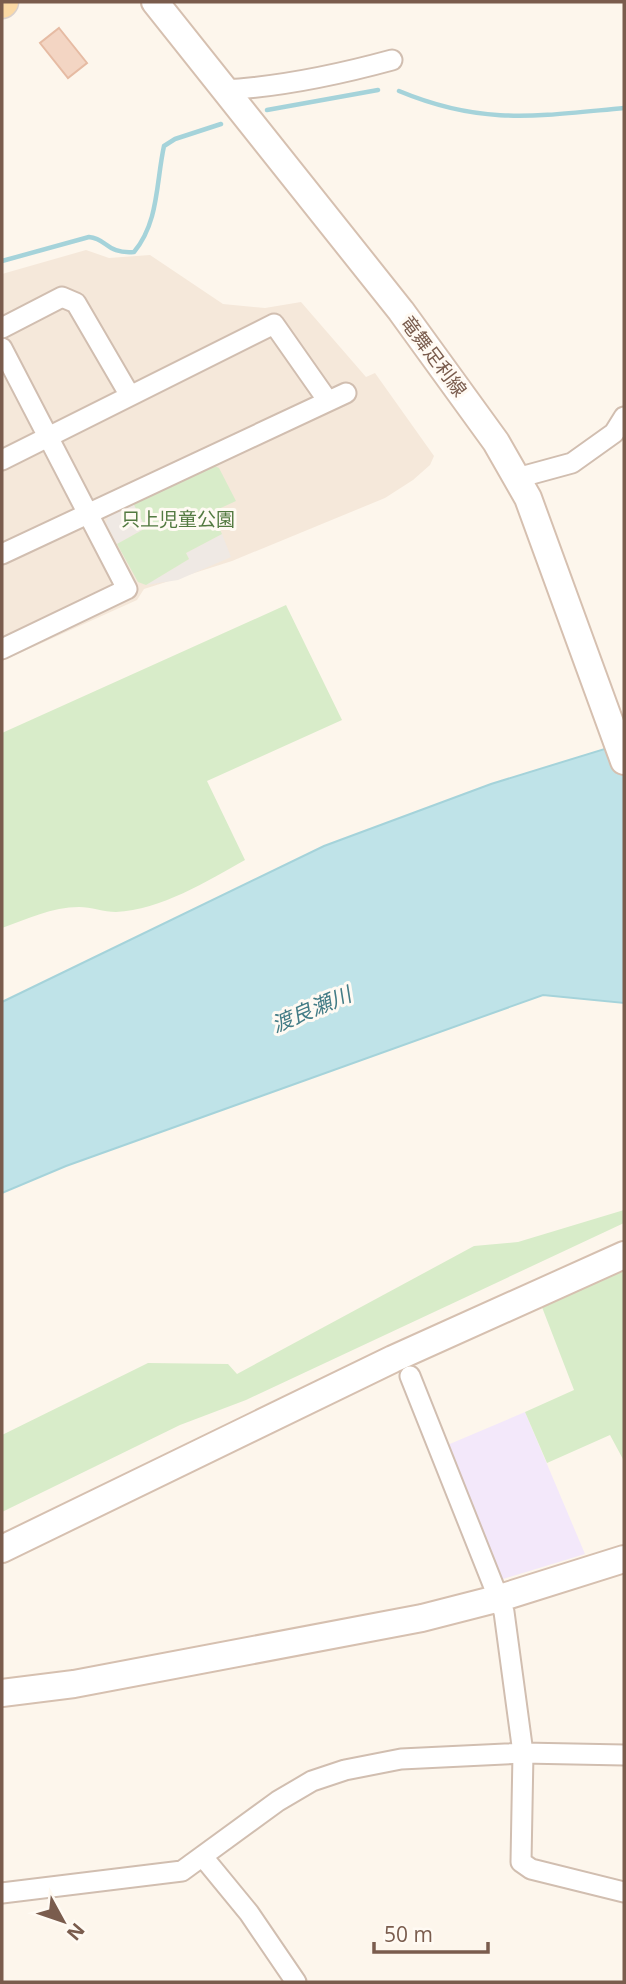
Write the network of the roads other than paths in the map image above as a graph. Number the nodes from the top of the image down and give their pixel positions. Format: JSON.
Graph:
{"nodes":[{"id":1,"x":155,"y":2,"type":"edge"},
{"id":2,"x":392,"y":60,"type":"dead end"},
{"id":3,"x":223,"y":90,"type":"junction"},
{"id":4,"x":2,"y":328,"type":"edge"},
{"id":5,"x":2,"y":348,"type":"edge"},
{"id":6,"x":8,"y":369,"type":"edge"},
{"id":7,"x":346,"y":393,"type":"dead end"},
{"id":8,"x":129,"y":394,"type":"junction"},
{"id":9,"x":328,"y":401,"type":"junction"},
{"id":10,"x":624,"y":417,"type":"edge"},
{"id":11,"x":50,"y":438,"type":"junction"},
{"id":12,"x":2,"y":460,"type":"edge"},
{"id":13,"x":523,"y":488,"type":"junction"},
{"id":14,"x":88,"y":513,"type":"junction"},
{"id":15,"x":2,"y":554,"type":"edge"},
{"id":16,"x":2,"y":649,"type":"edge"},
{"id":17,"x":624,"y":761,"type":"edge"},
{"id":18,"x":624,"y":1255,"type":"edge"},
{"id":19,"x":410,"y":1376,"type":"dead end"},
{"id":20,"x":2,"y":1549,"type":"edge"},
{"id":21,"x":624,"y":1559,"type":"edge"},
{"id":22,"x":500,"y":1598,"type":"junction"},
{"id":23,"x":2,"y":1693,"type":"edge"},
{"id":24,"x":523,"y":1753,"type":"junction"},
{"id":25,"x":624,"y":1755,"type":"edge"},
{"id":26,"x":204,"y":1857,"type":"junction"},
{"id":27,"x":624,"y":1892,"type":"edge"},
{"id":28,"x":2,"y":1893,"type":"edge"},
{"id":29,"x":296,"y":1982,"type":"edge"}],
"edges":[{"from":1,"to":3,"type":"street","name":"竜舞足利線"},
{"from":2,"to":3,"type":"street"},
{"from":3,"to":13,"type":"street","name":"竜舞足利線"},
{"from":4,"to":8,"type":"street"},
{"from":5,"to":6,"type":"street"},
{"from":6,"to":11,"type":"street"},
{"from":7,"to":9,"type":"street"},
{"from":8,"to":9,"type":"street"},
{"from":8,"to":11,"type":"street"},
{"from":9,"to":14,"type":"street"},
{"from":10,"to":13,"type":"street"},
{"from":11,"to":12,"type":"street"},
{"from":11,"to":14,"type":"street"},
{"from":13,"to":17,"type":"street","name":"竜舞足利線"},
{"from":14,"to":15,"type":"street"},
{"from":14,"to":16,"type":"street"},
{"from":18,"to":20,"type":"street"},
{"from":19,"to":22,"type":"street"},
{"from":21,"to":22,"type":"street"},
{"from":22,"to":23,"type":"street"},
{"from":22,"to":24,"type":"street"},
{"from":24,"to":25,"type":"street"},
{"from":24,"to":26,"type":"street"},
{"from":24,"to":27,"type":"street"},
{"from":26,"to":28,"type":"street"},
{"from":26,"to":29,"type":"street"}]}
